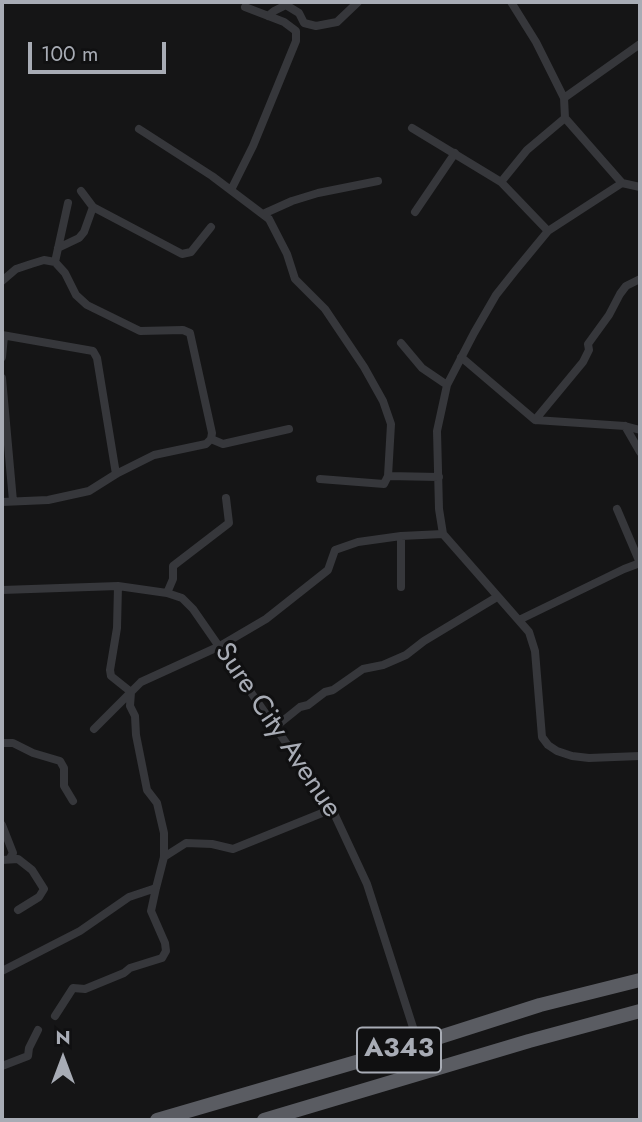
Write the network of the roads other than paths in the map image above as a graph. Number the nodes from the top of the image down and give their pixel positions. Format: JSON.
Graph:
{"nodes":[{"id":1,"x":358,"y":2,"type":"edge"},
{"id":2,"x":511,"y":2,"type":"edge"},
{"id":3,"x":245,"y":7,"type":"dead end"},
{"id":4,"x":268,"y":16,"type":"junction"},
{"id":5,"x":640,"y":44,"type":"edge"},
{"id":6,"x":564,"y":98,"type":"junction"},
{"id":7,"x":565,"y":118,"type":"junction"},
{"id":8,"x":412,"y":128,"type":"dead end"},
{"id":9,"x":139,"y":129,"type":"dead end"},
{"id":10,"x":455,"y":153,"type":"junction"},
{"id":11,"x":378,"y":181,"type":"dead end"},
{"id":12,"x":501,"y":182,"type":"junction"},
{"id":13,"x":622,"y":184,"type":"junction"},
{"id":14,"x":640,"y":187,"type":"edge"},
{"id":15,"x":231,"y":190,"type":"junction"},
{"id":16,"x":80,"y":191,"type":"dead end"},
{"id":17,"x":68,"y":203,"type":"dead end"},
{"id":18,"x":93,"y":207,"type":"junction"},
{"id":19,"x":415,"y":212,"type":"dead end"},
{"id":20,"x":263,"y":214,"type":"junction"},
{"id":21,"x":211,"y":227,"type":"dead end"},
{"id":22,"x":548,"y":231,"type":"junction"},
{"id":23,"x":58,"y":248,"type":"junction"},
{"id":24,"x":55,"y":262,"type":"junction"},
{"id":25,"x":640,"y":279,"type":"edge"},
{"id":26,"x":2,"y":281,"type":"edge"},
{"id":27,"x":3,"y":336,"type":"edge"},
{"id":28,"x":401,"y":342,"type":"dead end"},
{"id":29,"x":2,"y":357,"type":"edge"},
{"id":30,"x":461,"y":357,"type":"junction"},
{"id":31,"x":2,"y":378,"type":"edge"},
{"id":32,"x":447,"y":385,"type":"junction"},
{"id":33,"x":535,"y":420,"type":"junction"},
{"id":34,"x":625,"y":426,"type":"junction"},
{"id":35,"x":289,"y":429,"type":"dead end"},
{"id":36,"x":640,"y":430,"type":"edge"},
{"id":37,"x":211,"y":439,"type":"junction"},
{"id":38,"x":640,"y":452,"type":"edge"},
{"id":39,"x":117,"y":474,"type":"junction"},
{"id":40,"x":388,"y":476,"type":"junction"},
{"id":41,"x":439,"y":477,"type":"junction"},
{"id":42,"x":320,"y":479,"type":"dead end"},
{"id":43,"x":226,"y":498,"type":"dead end"},
{"id":44,"x":13,"y":501,"type":"junction"},
{"id":45,"x":2,"y":502,"type":"edge"},
{"id":46,"x":617,"y":509,"type":"dead end"},
{"id":47,"x":443,"y":534,"type":"junction"},
{"id":48,"x":401,"y":536,"type":"junction"},
{"id":49,"x":640,"y":563,"type":"edge"},
{"id":50,"x":118,"y":586,"type":"junction"},
{"id":51,"x":401,"y":587,"type":"dead end"},
{"id":52,"x":2,"y":590,"type":"edge"},
{"id":53,"x":167,"y":593,"type":"junction"},
{"id":54,"x":497,"y":597,"type":"junction"},
{"id":55,"x":519,"y":620,"type":"junction"},
{"id":56,"x":220,"y":646,"type":"junction"},
{"id":57,"x":131,"y":692,"type":"junction"},
{"id":58,"x":274,"y":728,"type":"junction"},
{"id":59,"x":94,"y":729,"type":"dead end"},
{"id":60,"x":2,"y":743,"type":"edge"},
{"id":61,"x":640,"y":756,"type":"edge"},
{"id":62,"x":73,"y":801,"type":"dead end"},
{"id":63,"x":332,"y":809,"type":"junction"},
{"id":64,"x":2,"y":825,"type":"edge"},
{"id":65,"x":164,"y":857,"type":"junction"},
{"id":66,"x":6,"y":859,"type":"edge"},
{"id":67,"x":156,"y":888,"type":"junction"},
{"id":68,"x":18,"y":910,"type":"dead end"},
{"id":69,"x":2,"y":971,"type":"edge"},
{"id":70,"x":640,"y":980,"type":"edge"},
{"id":71,"x":640,"y":1011,"type":"edge"},
{"id":72,"x":55,"y":1016,"type":"dead end"},
{"id":73,"x":38,"y":1030,"type":"dead end"},
{"id":74,"x":418,"y":1044,"type":"junction"},
{"id":75,"x":2,"y":1066,"type":"edge"},
{"id":76,"x":427,"y":1071,"type":"junction"},
{"id":77,"x":157,"y":1120,"type":"edge"},
{"id":78,"x":264,"y":1120,"type":"edge"}],
"edges":[{"from":1,"to":4,"type":"street"},
{"from":2,"to":6,"type":"street"},
{"from":3,"to":4,"type":"street"},
{"from":4,"to":15,"type":"street"},
{"from":5,"to":6,"type":"street"},
{"from":6,"to":7,"type":"street"},
{"from":7,"to":12,"type":"street"},
{"from":7,"to":13,"type":"street"},
{"from":8,"to":10,"type":"street"},
{"from":9,"to":15,"type":"street"},
{"from":10,"to":12,"type":"street"},
{"from":10,"to":19,"type":"street"},
{"from":11,"to":20,"type":"street"},
{"from":12,"to":22,"type":"street"},
{"from":13,"to":14,"type":"street"},
{"from":13,"to":22,"type":"street"},
{"from":15,"to":20,"type":"street"},
{"from":16,"to":18,"type":"street"},
{"from":17,"to":23,"type":"street"},
{"from":18,"to":21,"type":"street"},
{"from":18,"to":23,"type":"street"},
{"from":20,"to":40,"type":"street"},
{"from":22,"to":30,"type":"street"},
{"from":23,"to":24,"type":"street"},
{"from":24,"to":26,"type":"street"},
{"from":24,"to":37,"type":"street"},
{"from":25,"to":33,"type":"street"},
{"from":27,"to":29,"type":"street"},
{"from":27,"to":39,"type":"street"},
{"from":28,"to":32,"type":"street"},
{"from":30,"to":32,"type":"street"},
{"from":30,"to":33,"type":"street"},
{"from":31,"to":44,"type":"street"},
{"from":32,"to":41,"type":"street"},
{"from":33,"to":34,"type":"street"},
{"from":34,"to":36,"type":"street"},
{"from":34,"to":38,"type":"street"},
{"from":35,"to":37,"type":"street"},
{"from":37,"to":39,"type":"street"},
{"from":39,"to":44,"type":"street"},
{"from":40,"to":41,"type":"street"},
{"from":40,"to":42,"type":"street"},
{"from":41,"to":47,"type":"street"},
{"from":43,"to":53,"type":"street"},
{"from":44,"to":45,"type":"street"},
{"from":46,"to":49,"type":"street"},
{"from":47,"to":48,"type":"street"},
{"from":47,"to":54,"type":"street"},
{"from":48,"to":51,"type":"street"},
{"from":48,"to":56,"type":"street"},
{"from":49,"to":55,"type":"street"},
{"from":50,"to":52,"type":"street","name":"Sure City Avenue"},
{"from":50,"to":53,"type":"street","name":"Sure City Avenue"},
{"from":50,"to":57,"type":"street"},
{"from":53,"to":56,"type":"street","name":"Sure City Avenue"},
{"from":54,"to":55,"type":"street"},
{"from":54,"to":58,"type":"street"},
{"from":55,"to":61,"type":"street"},
{"from":56,"to":57,"type":"street"},
{"from":56,"to":58,"type":"street","name":"Sure City Avenue"},
{"from":57,"to":59,"type":"street"},
{"from":57,"to":65,"type":"street"},
{"from":58,"to":63,"type":"street","name":"Sure City Avenue"},
{"from":60,"to":62,"type":"street"},
{"from":63,"to":65,"type":"street"},
{"from":63,"to":74,"type":"street","name":"Sure City Avenue"},
{"from":64,"to":66,"type":"street"},
{"from":65,"to":67,"type":"street"},
{"from":66,"to":68,"type":"street"},
{"from":67,"to":69,"type":"street"},
{"from":67,"to":72,"type":"street"},
{"from":70,"to":74,"type":"highway","number":"A343"},
{"from":71,"to":76,"type":"highway","number":"A343"},
{"from":73,"to":75,"type":"street"},
{"from":74,"to":76,"type":"street","name":"Sure City Avenue"},
{"from":74,"to":77,"type":"highway","number":"A343"},
{"from":76,"to":78,"type":"highway","number":"A343"}]}
